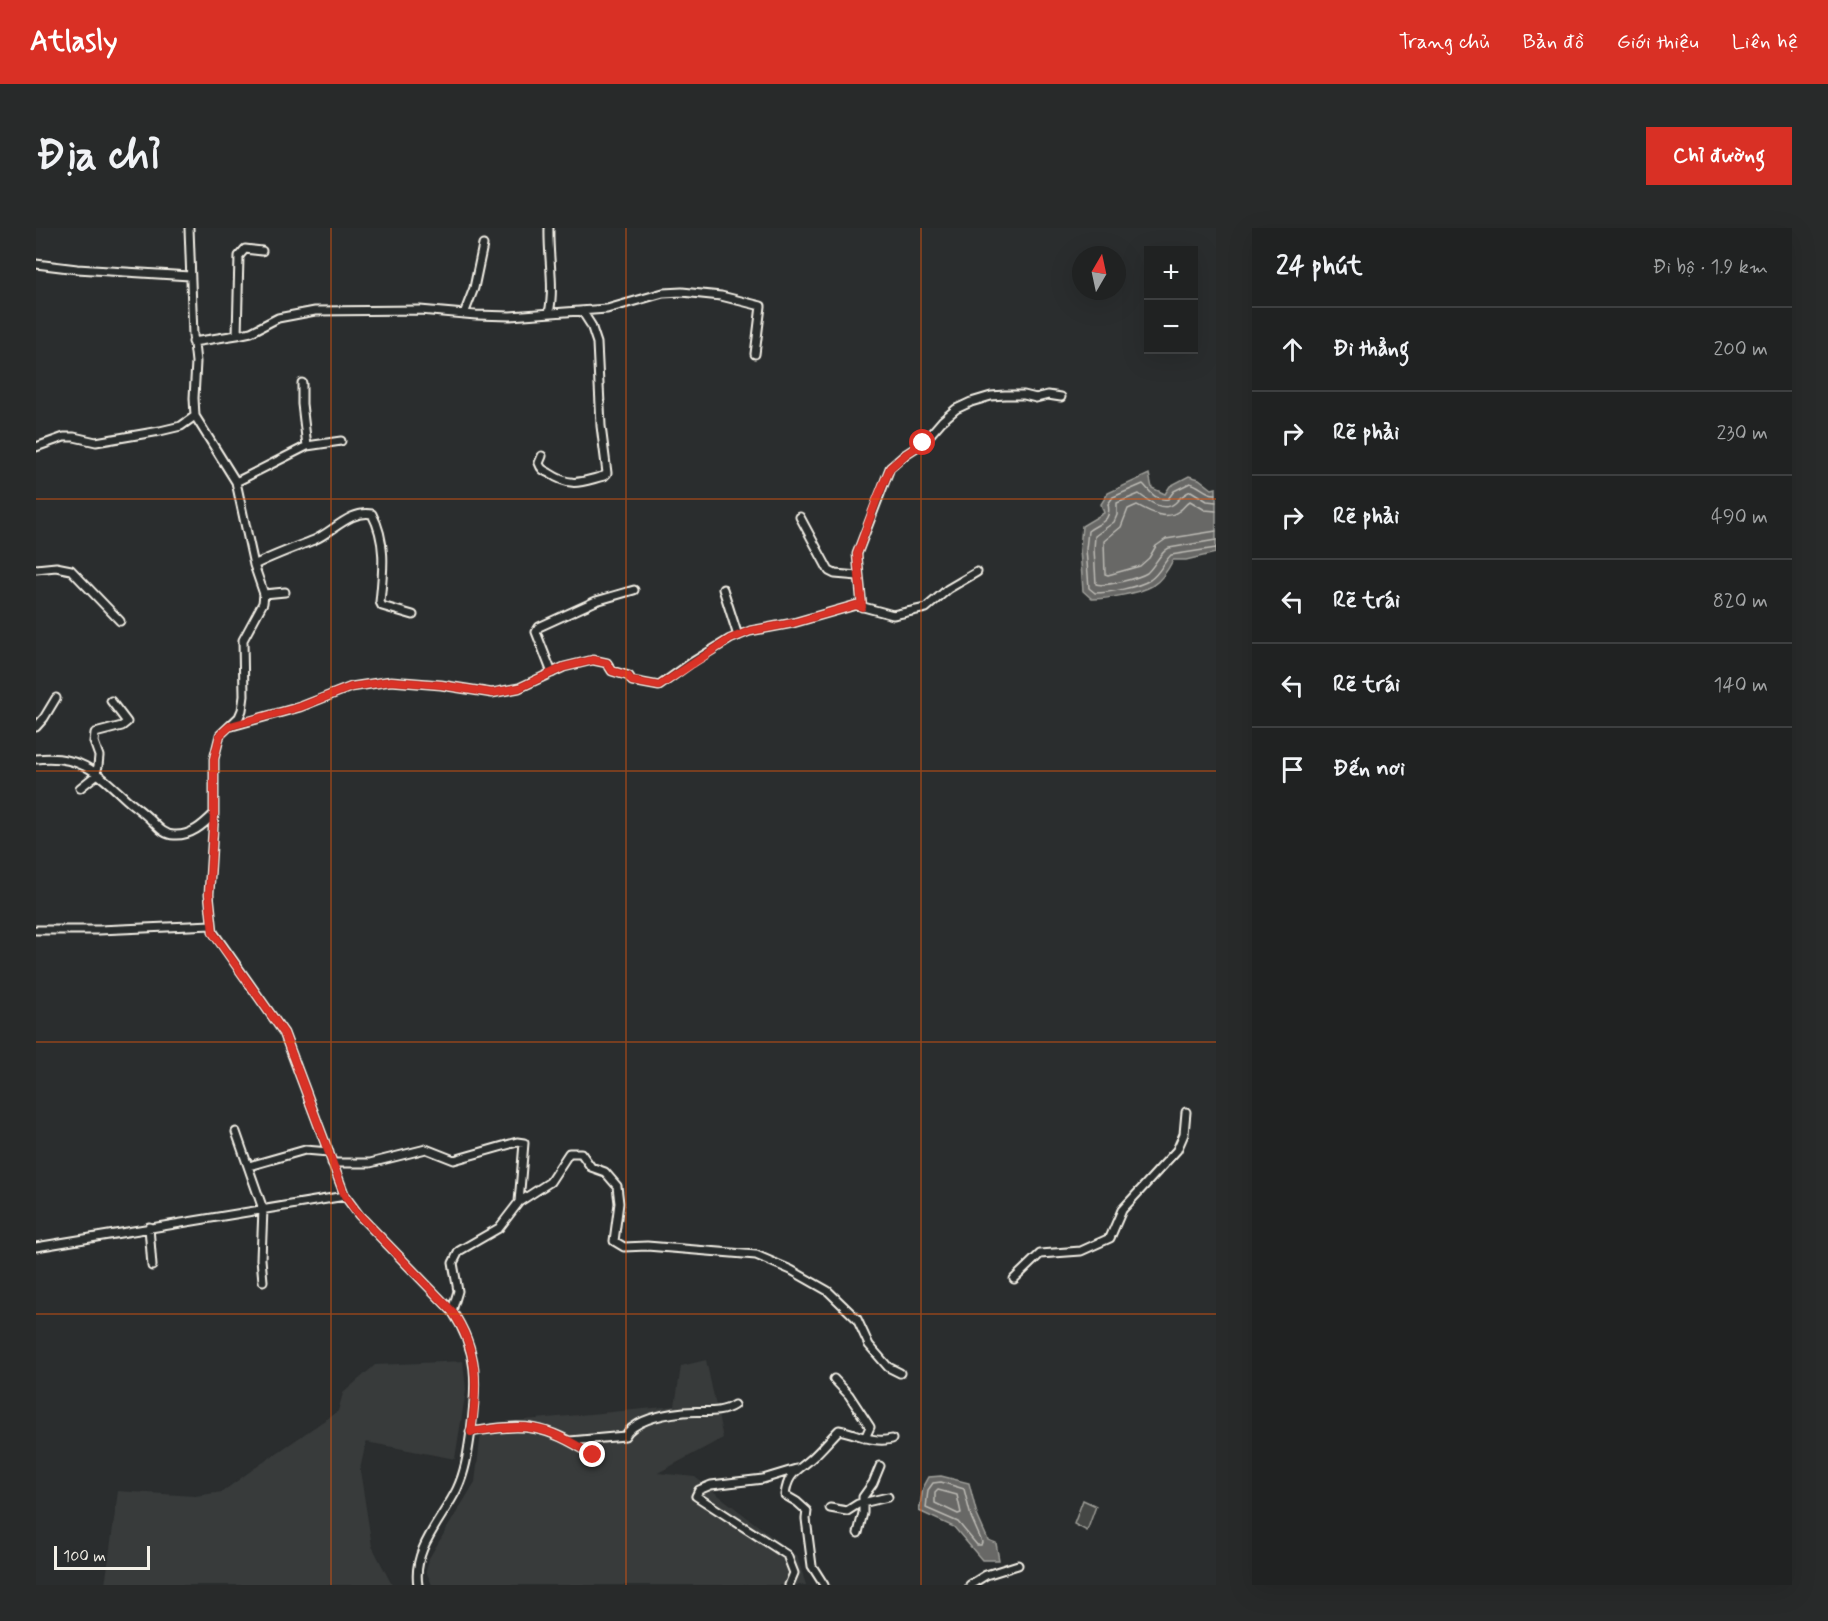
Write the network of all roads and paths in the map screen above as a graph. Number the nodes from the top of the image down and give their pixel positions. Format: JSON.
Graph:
{"nodes":[{"id":1,"x":189,"y":228,"type":"edge"},
{"id":2,"x":549,"y":228,"type":"edge"},
{"id":3,"x":483,"y":245,"type":"dead end"},
{"id":4,"x":262,"y":251,"type":"dead end"},
{"id":5,"x":36,"y":264,"type":"edge"},
{"id":6,"x":190,"y":276,"type":"junction"},
{"id":7,"x":582,"y":311,"type":"junction"},
{"id":8,"x":464,"y":314,"type":"junction"},
{"id":9,"x":549,"y":314,"type":"junction"},
{"id":10,"x":237,"y":335,"type":"junction"},
{"id":11,"x":194,"y":342,"type":"junction"},
{"id":12,"x":756,"y":354,"type":"dead end"},
{"id":13,"x":302,"y":383,"type":"dead end"},
{"id":14,"x":1061,"y":397,"type":"dead end"},
{"id":15,"x":195,"y":416,"type":"junction"},
{"id":16,"x":341,"y":441,"type":"dead end"},
{"id":17,"x":307,"y":446,"type":"junction"},
{"id":18,"x":36,"y":447,"type":"edge"},
{"id":19,"x":542,"y":456,"type":"dead end"},
{"id":20,"x":236,"y":482,"type":"junction"},
{"id":21,"x":800,"y":518,"type":"dead end"},
{"id":22,"x":254,"y":565,"type":"junction"},
{"id":23,"x":36,"y":569,"type":"edge"},
{"id":24,"x":977,"y":572,"type":"dead end"},
{"id":25,"x":858,"y":576,"type":"junction"},
{"id":26,"x":723,"y":589,"type":"dead end"},
{"id":27,"x":634,"y":590,"type":"dead end"},
{"id":28,"x":285,"y":592,"type":"dead end"},
{"id":29,"x":264,"y":594,"type":"junction"},
{"id":30,"x":862,"y":607,"type":"junction"},
{"id":31,"x":413,"y":615,"type":"dead end"},
{"id":32,"x":120,"y":621,"type":"dead end"},
{"id":33,"x":738,"y":636,"type":"junction"},
{"id":34,"x":552,"y":673,"type":"junction"},
{"id":35,"x":56,"y":698,"type":"dead end"},
{"id":36,"x":111,"y":701,"type":"dead end"},
{"id":37,"x":36,"y":726,"type":"edge"},
{"id":38,"x":230,"y":726,"type":"junction"},
{"id":39,"x":36,"y":759,"type":"edge"},
{"id":40,"x":95,"y":771,"type":"junction"},
{"id":41,"x":80,"y":788,"type":"dead end"},
{"id":42,"x":214,"y":814,"type":"junction"},
{"id":43,"x":212,"y":925,"type":"junction"},
{"id":44,"x":36,"y":930,"type":"edge"},
{"id":45,"x":1186,"y":1112,"type":"dead end"},
{"id":46,"x":236,"y":1132,"type":"dead end"},
{"id":47,"x":329,"y":1152,"type":"junction"},
{"id":48,"x":332,"y":1162,"type":"junction"},
{"id":49,"x":249,"y":1166,"type":"junction"},
{"id":50,"x":345,"y":1196,"type":"junction"},
{"id":51,"x":519,"y":1202,"type":"junction"},
{"id":52,"x":263,"y":1209,"type":"junction"},
{"id":53,"x":149,"y":1227,"type":"junction"},
{"id":54,"x":36,"y":1247,"type":"edge"},
{"id":55,"x":152,"y":1266,"type":"dead end"},
{"id":56,"x":1014,"y":1279,"type":"dead end"},
{"id":57,"x":263,"y":1281,"type":"dead end"},
{"id":58,"x":452,"y":1311,"type":"junction"},
{"id":59,"x":900,"y":1373,"type":"dead end"},
{"id":60,"x":834,"y":1379,"type":"dead end"},
{"id":61,"x":734,"y":1405,"type":"dead end"},
{"id":62,"x":471,"y":1432,"type":"junction"},
{"id":63,"x":865,"y":1438,"type":"junction"},
{"id":64,"x":892,"y":1439,"type":"dead end"},
{"id":65,"x":570,"y":1441,"type":"junction"},
{"id":66,"x":593,"y":1455,"type":"dead end"},
{"id":67,"x":880,"y":1466,"type":"dead end"},
{"id":68,"x":796,"y":1469,"type":"junction"},
{"id":69,"x":888,"y":1497,"type":"dead end"},
{"id":70,"x":863,"y":1503,"type":"junction"},
{"id":71,"x":830,"y":1508,"type":"dead end"},
{"id":72,"x":858,"y":1533,"type":"dead end"},
{"id":73,"x":1018,"y":1565,"type":"dead end"},
{"id":74,"x":418,"y":1585,"type":"edge"},
{"id":75,"x":789,"y":1585,"type":"edge"},
{"id":76,"x":824,"y":1585,"type":"edge"},
{"id":77,"x":970,"y":1585,"type":"edge"}],
"edges":[{"from":1,"to":6,"type":"street"},
{"from":2,"to":9,"type":"street"},
{"from":3,"to":8,"type":"street"},
{"from":4,"to":10,"type":"street"},
{"from":5,"to":6,"type":"street"},
{"from":6,"to":11,"type":"street"},
{"from":7,"to":9,"type":"street"},
{"from":7,"to":12,"type":"street"},
{"from":7,"to":19,"type":"street"},
{"from":8,"to":9,"type":"street"},
{"from":8,"to":10,"type":"street"},
{"from":10,"to":11,"type":"street"},
{"from":11,"to":15,"type":"street"},
{"from":13,"to":17,"type":"street"},
{"from":14,"to":25,"type":"street"},
{"from":15,"to":18,"type":"street"},
{"from":15,"to":20,"type":"street"},
{"from":16,"to":17,"type":"street"},
{"from":17,"to":20,"type":"street"},
{"from":20,"to":22,"type":"street"},
{"from":21,"to":25,"type":"street"},
{"from":22,"to":29,"type":"street"},
{"from":22,"to":31,"type":"street"},
{"from":23,"to":32,"type":"street"},
{"from":24,"to":30,"type":"street"},
{"from":25,"to":30,"type":"street"},
{"from":26,"to":33,"type":"street"},
{"from":27,"to":34,"type":"street"},
{"from":28,"to":29,"type":"street"},
{"from":29,"to":38,"type":"street"},
{"from":30,"to":33,"type":"street"},
{"from":33,"to":34,"type":"street"},
{"from":34,"to":38,"type":"street"},
{"from":35,"to":37,"type":"street"},
{"from":36,"to":40,"type":"street"},
{"from":38,"to":42,"type":"street"},
{"from":39,"to":40,"type":"street"},
{"from":40,"to":41,"type":"street"},
{"from":40,"to":42,"type":"street"},
{"from":42,"to":43,"type":"street"},
{"from":43,"to":44,"type":"street"},
{"from":43,"to":47,"type":"street"},
{"from":45,"to":56,"type":"street"},
{"from":46,"to":49,"type":"street"},
{"from":47,"to":48,"type":"street"},
{"from":47,"to":49,"type":"street"},
{"from":48,"to":50,"type":"street"},
{"from":48,"to":51,"type":"street"},
{"from":49,"to":52,"type":"street"},
{"from":50,"to":52,"type":"street"},
{"from":50,"to":58,"type":"street"},
{"from":51,"to":58,"type":"street"},
{"from":51,"to":59,"type":"street"},
{"from":52,"to":53,"type":"street"},
{"from":52,"to":57,"type":"street"},
{"from":53,"to":54,"type":"street"},
{"from":53,"to":55,"type":"street"},
{"from":58,"to":62,"type":"street"},
{"from":60,"to":63,"type":"street"},
{"from":61,"to":65,"type":"street"},
{"from":62,"to":65,"type":"street"},
{"from":62,"to":74,"type":"street"},
{"from":63,"to":64,"type":"street"},
{"from":63,"to":68,"type":"street"},
{"from":65,"to":66,"type":"street"},
{"from":67,"to":70,"type":"street"},
{"from":68,"to":75,"type":"street"},
{"from":68,"to":76,"type":"street"},
{"from":69,"to":70,"type":"street"},
{"from":70,"to":71,"type":"street"},
{"from":70,"to":72,"type":"street"},
{"from":73,"to":77,"type":"street"}]}
